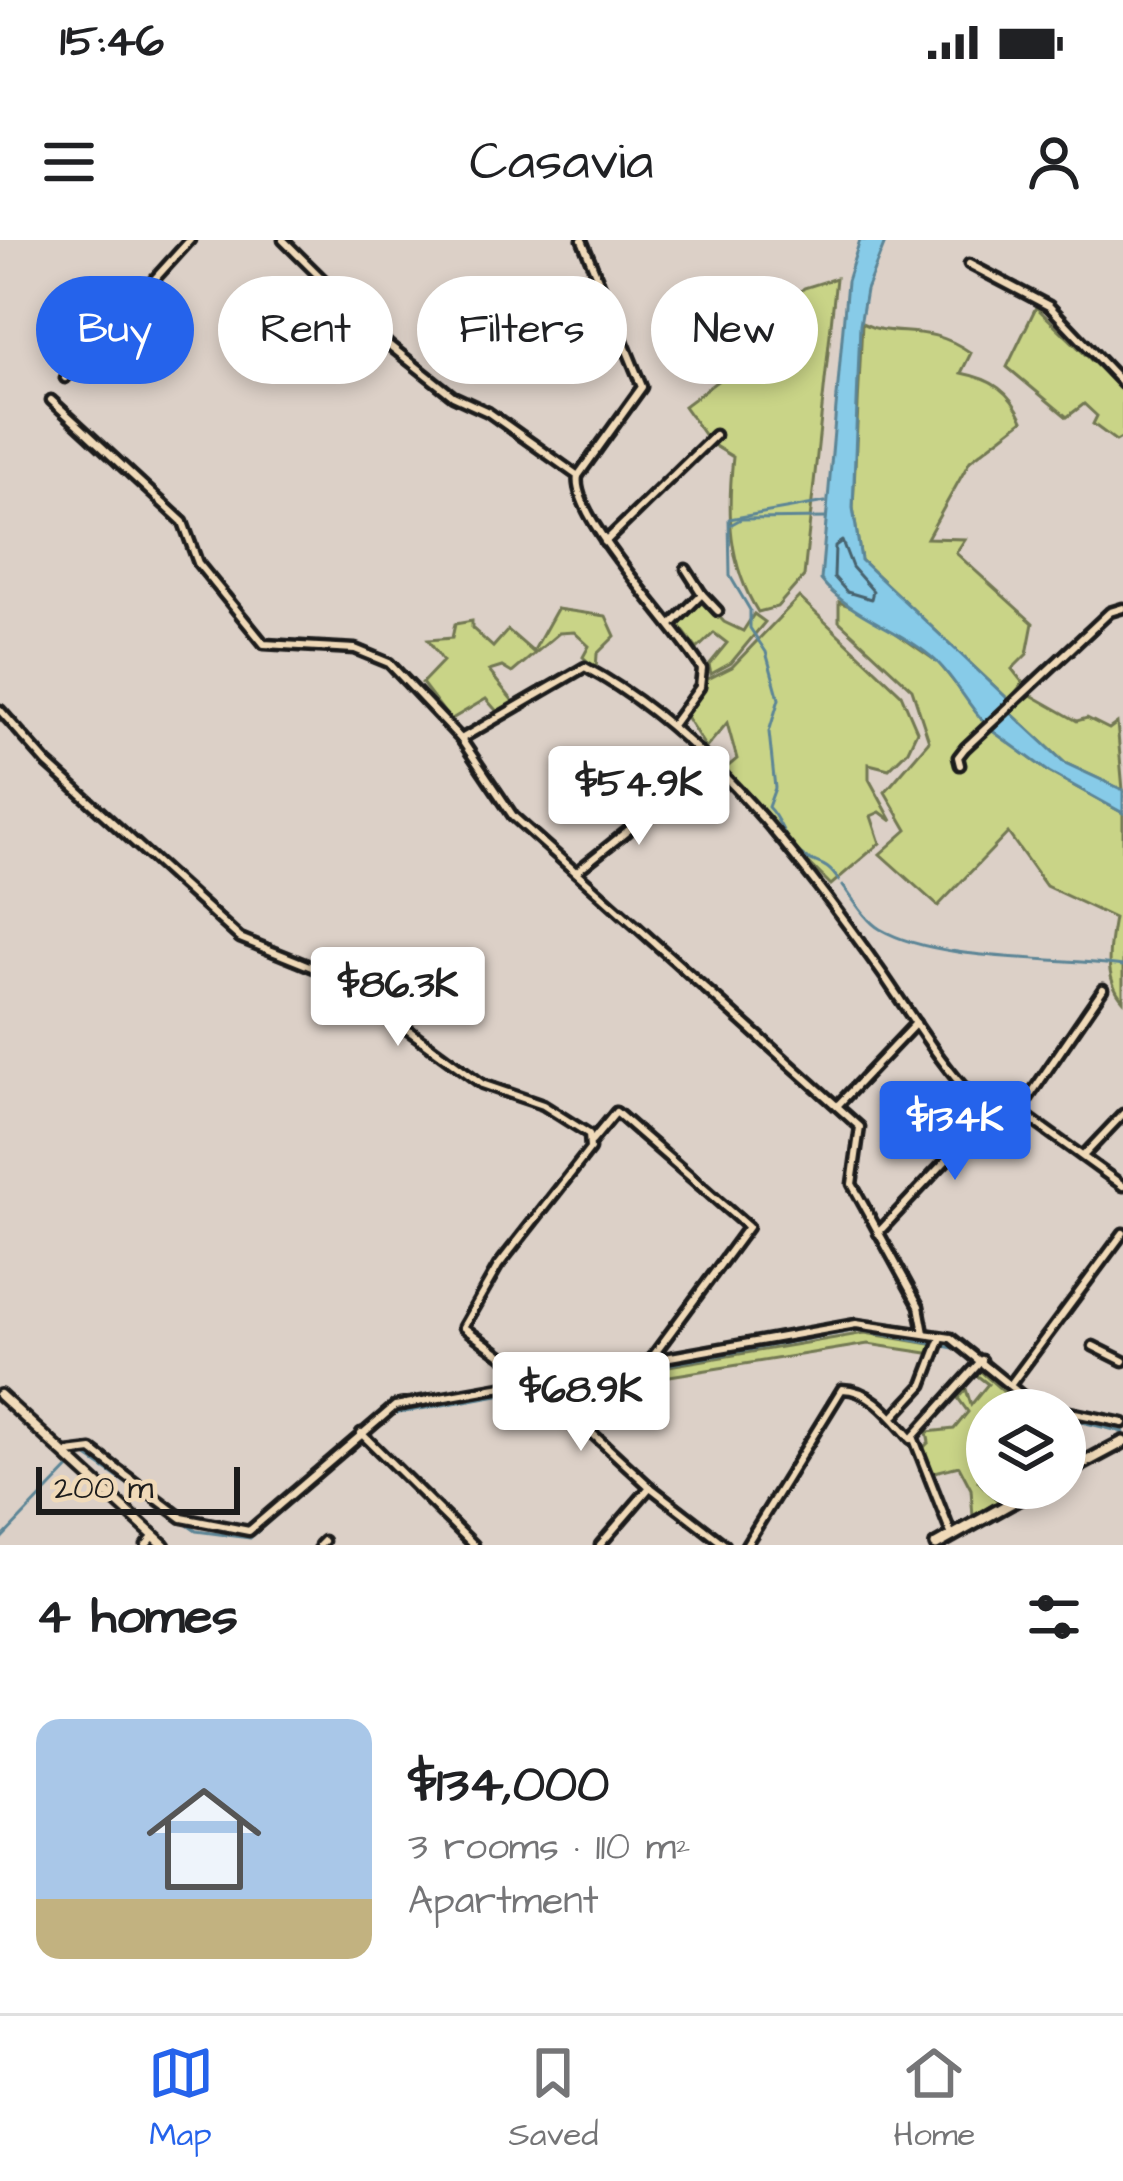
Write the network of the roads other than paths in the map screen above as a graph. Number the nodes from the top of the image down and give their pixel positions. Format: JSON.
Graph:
{"nodes":[{"id":1,"x":190,"y":240,"type":"edge"},
{"id":2,"x":283,"y":240,"type":"edge"},
{"id":3,"x":582,"y":240,"type":"edge"},
{"id":4,"x":969,"y":264,"type":"dead end"},
{"id":5,"x":157,"y":276,"type":"edge"},
{"id":6,"x":1123,"y":383,"type":"edge"},
{"id":7,"x":51,"y":400,"type":"dead end"},
{"id":8,"x":716,"y":435,"type":"dead end"},
{"id":9,"x":578,"y":476,"type":"junction"},
{"id":10,"x":605,"y":542,"type":"junction"},
{"id":11,"x":686,"y":569,"type":"dead end"},
{"id":12,"x":702,"y":594,"type":"junction"},
{"id":13,"x":1123,"y":608,"type":"edge"},
{"id":14,"x":718,"y":611,"type":"dead end"},
{"id":15,"x":672,"y":624,"type":"junction"},
{"id":16,"x":0,"y":710,"type":"edge"},
{"id":17,"x":673,"y":724,"type":"junction"},
{"id":18,"x":460,"y":739,"type":"junction"},
{"id":19,"x":960,"y":765,"type":"dead end"},
{"id":20,"x":676,"y":792,"type":"dead end"},
{"id":21,"x":576,"y":872,"type":"junction"},
{"id":22,"x":1103,"y":989,"type":"dead end"},
{"id":23,"x":916,"y":1023,"type":"junction"},
{"id":24,"x":1000,"y":1103,"type":"junction"},
{"id":25,"x":836,"y":1106,"type":"junction"},
{"id":26,"x":1019,"y":1111,"type":"junction"},
{"id":27,"x":1123,"y":1114,"type":"edge"},
{"id":28,"x":592,"y":1141,"type":"junction"},
{"id":29,"x":1084,"y":1155,"type":"junction"},
{"id":30,"x":1123,"y":1186,"type":"edge"},
{"id":31,"x":878,"y":1233,"type":"junction"},
{"id":32,"x":1123,"y":1233,"type":"edge"},
{"id":33,"x":924,"y":1333,"type":"junction"},
{"id":34,"x":941,"y":1341,"type":"junction"},
{"id":35,"x":1094,"y":1346,"type":"dead end"},
{"id":36,"x":651,"y":1359,"type":"junction"},
{"id":37,"x":1123,"y":1361,"type":"edge"},
{"id":38,"x":979,"y":1364,"type":"junction"},
{"id":39,"x":1011,"y":1384,"type":"junction"},
{"id":40,"x":540,"y":1386,"type":"junction"},
{"id":41,"x":1016,"y":1389,"type":"edge"},
{"id":42,"x":0,"y":1395,"type":"edge"},
{"id":43,"x":895,"y":1415,"type":"junction"},
{"id":44,"x":1086,"y":1416,"type":"edge"},
{"id":45,"x":1123,"y":1423,"type":"edge"},
{"id":46,"x":361,"y":1433,"type":"junction"},
{"id":47,"x":914,"y":1438,"type":"junction"},
{"id":48,"x":1123,"y":1442,"type":"edge"},
{"id":49,"x":68,"y":1454,"type":"junction"},
{"id":50,"x":1086,"y":1462,"type":"edge"},
{"id":51,"x":650,"y":1487,"type":"junction"},
{"id":52,"x":1000,"y":1509,"type":"edge"},
{"id":53,"x":955,"y":1534,"type":"junction"},
{"id":54,"x":154,"y":1536,"type":"junction"},
{"id":55,"x":146,"y":1545,"type":"edge"},
{"id":56,"x":164,"y":1545,"type":"edge"},
{"id":57,"x":474,"y":1545,"type":"edge"},
{"id":58,"x":600,"y":1545,"type":"edge"},
{"id":59,"x":725,"y":1545,"type":"edge"},
{"id":60,"x":746,"y":1545,"type":"edge"},
{"id":61,"x":937,"y":1545,"type":"edge"},
{"id":62,"x":967,"y":1545,"type":"edge"}],
"edges":[{"from":1,"to":5,"type":"street"},
{"from":2,"to":9,"type":"street"},
{"from":3,"to":9,"type":"street"},
{"from":4,"to":6,"type":"street"},
{"from":7,"to":18,"type":"street"},
{"from":8,"to":10,"type":"street"},
{"from":9,"to":10,"type":"street"},
{"from":10,"to":15,"type":"street"},
{"from":11,"to":12,"type":"street"},
{"from":12,"to":14,"type":"street"},
{"from":12,"to":15,"type":"street"},
{"from":13,"to":19,"type":"street"},
{"from":15,"to":17,"type":"street"},
{"from":16,"to":28,"type":"street"},
{"from":17,"to":18,"type":"street"},
{"from":17,"to":23,"type":"street"},
{"from":18,"to":21,"type":"street"},
{"from":20,"to":21,"type":"street"},
{"from":21,"to":25,"type":"street"},
{"from":22,"to":26,"type":"street"},
{"from":23,"to":24,"type":"street"},
{"from":23,"to":25,"type":"street"},
{"from":24,"to":26,"type":"street"},
{"from":24,"to":31,"type":"street"},
{"from":25,"to":31,"type":"street"},
{"from":26,"to":29,"type":"street"},
{"from":27,"to":29,"type":"street"},
{"from":28,"to":36,"type":"street"},
{"from":28,"to":40,"type":"street"},
{"from":29,"to":30,"type":"street"},
{"from":31,"to":33,"type":"street"},
{"from":32,"to":39,"type":"street"},
{"from":33,"to":34,"type":"street"},
{"from":33,"to":36,"type":"street"},
{"from":34,"to":38,"type":"street"},
{"from":34,"to":43,"type":"street"},
{"from":35,"to":37,"type":"street"},
{"from":36,"to":40,"type":"street"},
{"from":38,"to":39,"type":"street"},
{"from":38,"to":47,"type":"street"},
{"from":39,"to":41,"type":"street"},
{"from":40,"to":46,"type":"street"},
{"from":40,"to":51,"type":"street"},
{"from":42,"to":49,"type":"main road"},
{"from":43,"to":47,"type":"street"},
{"from":43,"to":60,"type":"street"},
{"from":44,"to":45,"type":"street"},
{"from":46,"to":49,"type":"street"},
{"from":46,"to":57,"type":"street"},
{"from":47,"to":53,"type":"street"},
{"from":48,"to":50,"type":"highway"},
{"from":49,"to":54,"type":"main road"},
{"from":51,"to":58,"type":"street"},
{"from":51,"to":59,"type":"street"},
{"from":52,"to":53,"type":"highway"},
{"from":53,"to":61,"type":"highway"},
{"from":53,"to":62,"type":"street"},
{"from":54,"to":55,"type":"street"},
{"from":54,"to":56,"type":"main road"}]}
